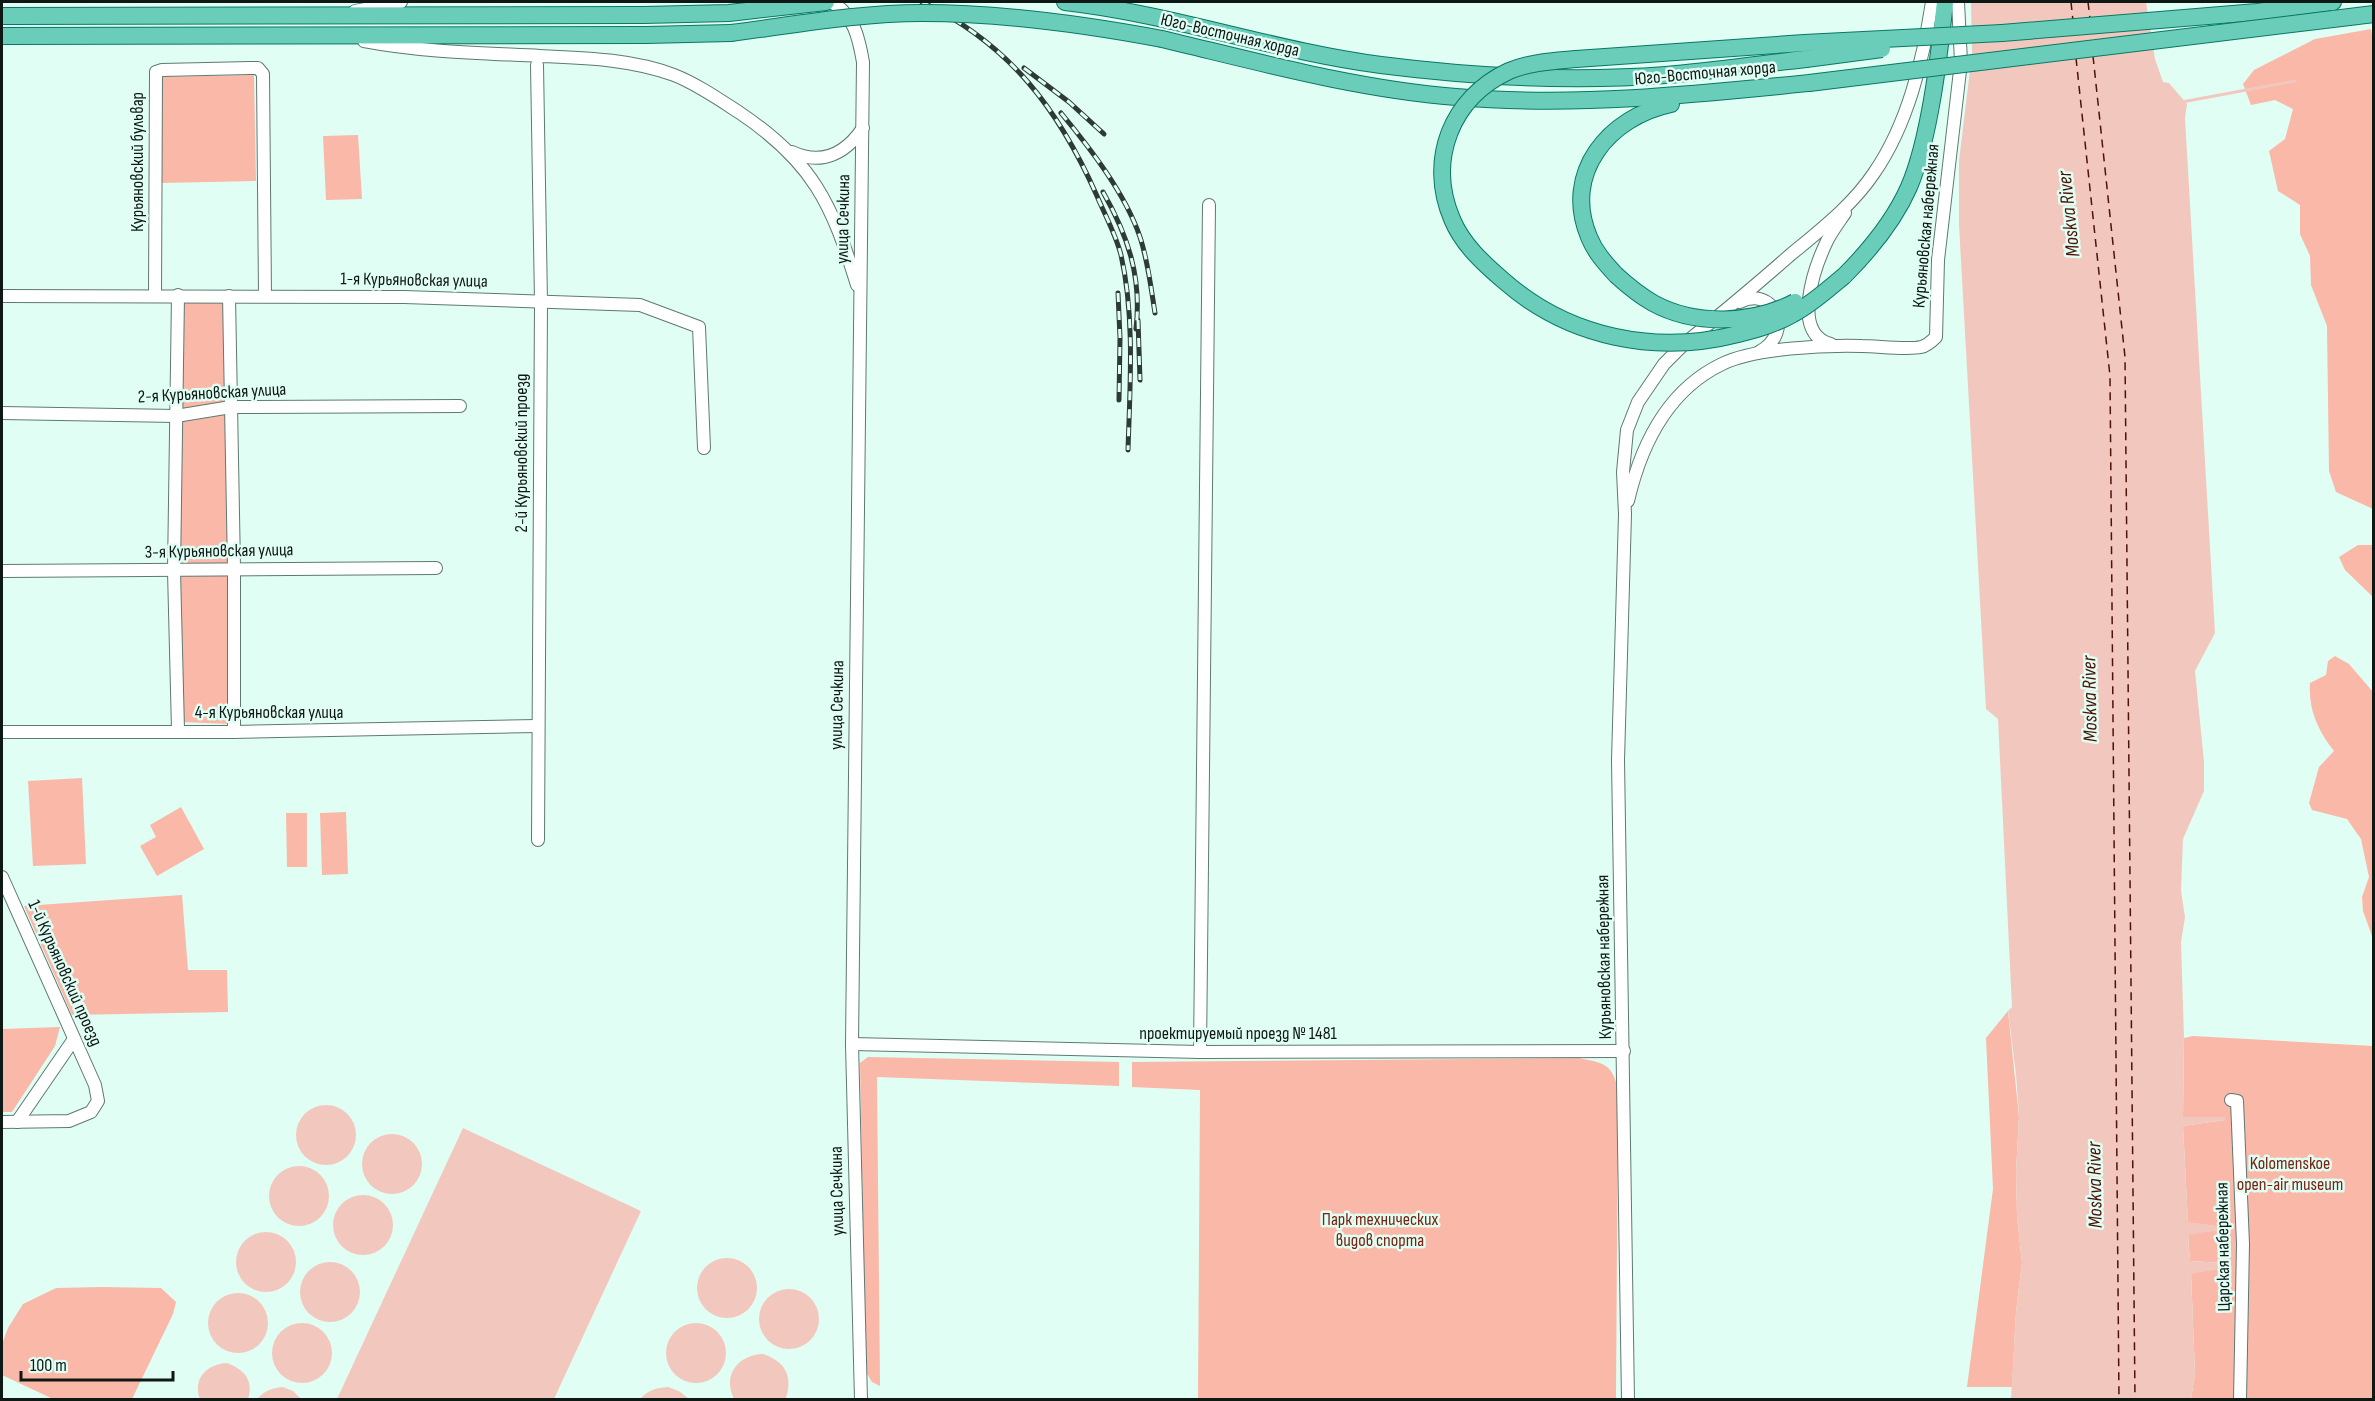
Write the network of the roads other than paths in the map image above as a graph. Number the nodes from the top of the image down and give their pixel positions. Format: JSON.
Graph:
{"nodes":[{"id":1,"x":401,"y":2,"type":"edge"},
{"id":2,"x":826,"y":2,"type":"edge"},
{"id":3,"x":831,"y":2,"type":"edge"},
{"id":4,"x":1065,"y":2,"type":"edge"},
{"id":5,"x":1932,"y":2,"type":"edge"},
{"id":6,"x":1945,"y":2,"type":"edge"},
{"id":7,"x":1958,"y":2,"type":"edge"},
{"id":8,"x":2285,"y":2,"type":"edge"},
{"id":9,"x":2332,"y":2,"type":"edge"},
{"id":10,"x":2257,"y":12,"type":"junction"},
{"id":11,"x":2373,"y":14,"type":"edge"},
{"id":12,"x":2,"y":16,"type":"edge"},
{"id":13,"x":334,"y":16,"type":"junction"},
{"id":14,"x":336,"y":35,"type":"junction"},
{"id":15,"x":2,"y":36,"type":"edge"},
{"id":16,"x":1805,"y":51,"type":"junction"},
{"id":17,"x":537,"y":65,"type":"dead end"},
{"id":18,"x":1734,"y":91,"type":"junction"},
{"id":19,"x":863,"y":128,"type":"junction"},
{"id":20,"x":789,"y":150,"type":"junction"},
{"id":21,"x":1855,"y":197,"type":"junction"},
{"id":22,"x":1209,"y":205,"type":"dead end"},
{"id":23,"x":1844,"y":276,"type":"junction"},
{"id":24,"x":154,"y":295,"type":"junction"},
{"id":25,"x":178,"y":295,"type":"junction"},
{"id":26,"x":228,"y":296,"type":"junction"},
{"id":27,"x":265,"y":296,"type":"junction"},
{"id":28,"x":860,"y":296,"type":"junction"},
{"id":29,"x":2,"y":297,"type":"edge"},
{"id":30,"x":541,"y":302,"type":"junction"},
{"id":31,"x":1726,"y":310,"type":"junction"},
{"id":32,"x":1836,"y":345,"type":"junction"},
{"id":33,"x":1754,"y":354,"type":"junction"},
{"id":34,"x":460,"y":406,"type":"dead end"},
{"id":35,"x":231,"y":407,"type":"junction"},
{"id":36,"x":2,"y":413,"type":"edge"},
{"id":37,"x":176,"y":416,"type":"junction"},
{"id":38,"x":704,"y":448,"type":"dead end"},
{"id":39,"x":1624,"y":514,"type":"junction"},
{"id":40,"x":234,"y":568,"type":"junction"},
{"id":41,"x":436,"y":568,"type":"dead end"},
{"id":42,"x":2,"y":571,"type":"edge"},
{"id":43,"x":174,"y":571,"type":"junction"},
{"id":44,"x":537,"y":726,"type":"junction"},
{"id":45,"x":178,"y":730,"type":"junction"},
{"id":46,"x":2,"y":732,"type":"edge"},
{"id":47,"x":234,"y":732,"type":"junction"},
{"id":48,"x":538,"y":840,"type":"dead end"},
{"id":49,"x":2,"y":877,"type":"edge"},
{"id":50,"x":75,"y":1039,"type":"junction"},
{"id":51,"x":852,"y":1044,"type":"junction"},
{"id":52,"x":1624,"y":1051,"type":"junction"},
{"id":53,"x":1200,"y":1052,"type":"junction"},
{"id":54,"x":2231,"y":1100,"type":"dead end"},
{"id":55,"x":2,"y":1122,"type":"edge"},
{"id":56,"x":17,"y":1122,"type":"junction"},
{"id":57,"x":859,"y":1398,"type":"edge"},
{"id":58,"x":1628,"y":1400,"type":"edge"},
{"id":59,"x":2241,"y":1400,"type":"edge"}],
"edges":[{"from":1,"to":13,"type":"street"},
{"from":2,"to":13,"type":"main road"},
{"from":3,"to":19,"type":"street","name":"улица Сечкина"},
{"from":4,"to":16,"type":"main road","name":"Юго-Восточная хорда"},
{"from":5,"to":21,"type":"street","name":"Курьяновская набережная"},
{"from":6,"to":23,"type":"main road"},
{"from":7,"to":32,"type":"street","name":"Курьяновская набережная"},
{"from":8,"to":10,"type":"main road"},
{"from":9,"to":10,"type":"main road"},
{"from":10,"to":16,"type":"main road","bridge":true},
{"from":11,"to":18,"type":"main road","name":"Юго-Восточная хорда","bridge":true},
{"from":12,"to":13,"type":"main road"},
{"from":14,"to":15,"type":"main road","name":"Юго-Восточная хорда"},
{"from":14,"to":18,"type":"main road","name":"Юго-Восточная хорда","bridge":true},
{"from":14,"to":20,"type":"street"},
{"from":16,"to":23,"type":"main road","bridge":true},
{"from":17,"to":30,"type":"street","name":"2-й Курьяновский проезд"},
{"from":18,"to":23,"type":"main road","bridge":true},
{"from":19,"to":20,"type":"street"},
{"from":19,"to":28,"type":"street","name":"улица Сечкина"},
{"from":20,"to":28,"type":"street"},
{"from":21,"to":31,"type":"street","name":"Курьяновская набережная"},
{"from":21,"to":32,"type":"street"},
{"from":22,"to":53,"type":"street"},
{"from":24,"to":25,"type":"street","name":"1-я Курьяновская улица"},
{"from":24,"to":27,"type":"street","name":"Курьяновский бульвар"},
{"from":24,"to":29,"type":"street","name":"1-я Курьяновская улица"},
{"from":25,"to":26,"type":"street","name":"1-я Курьяновская улица"},
{"from":25,"to":37,"type":"street"},
{"from":26,"to":27,"type":"street","name":"1-я Курьяновская улица"},
{"from":26,"to":35,"type":"street"},
{"from":27,"to":30,"type":"street","name":"1-я Курьяновская улица"},
{"from":28,"to":51,"type":"street","name":"улица Сечкина"},
{"from":30,"to":38,"type":"street","name":"1-я Курьяновская улица"},
{"from":30,"to":44,"type":"street","name":"2-й Курьяновский проезд"},
{"from":31,"to":33,"type":"street"},
{"from":31,"to":39,"type":"street","name":"Курьяновская набережная"},
{"from":32,"to":33,"type":"street","name":"Курьяновская набережная"},
{"from":33,"to":39,"type":"street","name":"Курьяновская набережная"},
{"from":34,"to":35,"type":"street","name":"2-я Курьяновская улица"},
{"from":35,"to":37,"type":"street","name":"2-я Курьяновская улица"},
{"from":35,"to":40,"type":"street"},
{"from":36,"to":37,"type":"street","name":"2-я Курьяновская улица"},
{"from":37,"to":43,"type":"street"},
{"from":39,"to":52,"type":"street","name":"Курьяновская набережная"},
{"from":40,"to":41,"type":"street","name":"3-я Курьяновская улица"},
{"from":40,"to":43,"type":"street","name":"3-я Курьяновская улица"},
{"from":40,"to":47,"type":"street"},
{"from":42,"to":43,"type":"street","name":"3-я Курьяновская улица"},
{"from":43,"to":45,"type":"street"},
{"from":44,"to":47,"type":"street","name":"4-я Курьяновская улица"},
{"from":44,"to":48,"type":"street","name":"2-й Курьяновский проезд"},
{"from":45,"to":46,"type":"street","name":"4-я Курьяновская улица"},
{"from":45,"to":47,"type":"street","name":"4-я Курьяновская улица"},
{"from":49,"to":50,"type":"street","name":"1-й Курьяновский проезд"},
{"from":50,"to":56,"type":"street"},
{"from":50,"to":56,"type":"street","name":"1-й Курьяновский проезд"},
{"from":51,"to":53,"type":"street","name":"проектируемый проезд № 1481"},
{"from":51,"to":57,"type":"street","name":"улица Сечкина"},
{"from":52,"to":53,"type":"street","name":"проектируемый проезд № 1481"},
{"from":52,"to":58,"type":"street","name":"Курьяновская набережная"},
{"from":54,"to":59,"type":"street","name":"Царская набережная"},
{"from":55,"to":56,"type":"street"}]}
